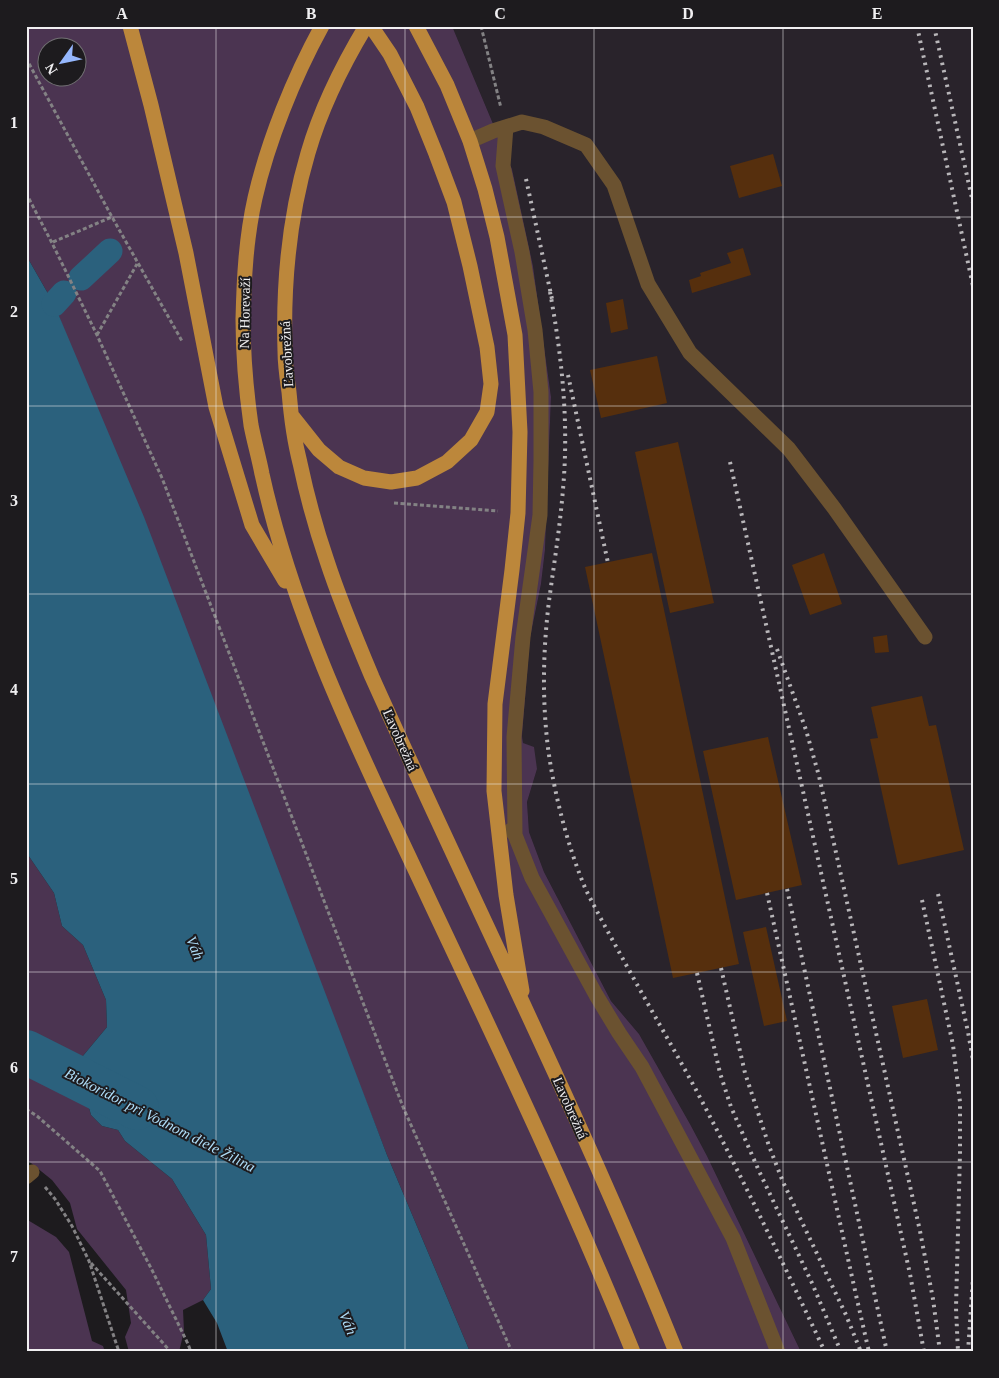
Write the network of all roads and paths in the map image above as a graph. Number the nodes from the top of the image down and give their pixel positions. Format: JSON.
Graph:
{"nodes":[{"id":1,"x":130,"y":26,"type":"edge"},
{"id":2,"x":322,"y":26,"type":"edge"},
{"id":3,"x":366,"y":26,"type":"edge"},
{"id":4,"x":371,"y":26,"type":"edge"},
{"id":5,"x":416,"y":26,"type":"edge"},
{"id":6,"x":481,"y":26,"type":"edge"},
{"id":7,"x":26,"y":58,"type":"edge"},
{"id":8,"x":506,"y":127,"type":"junction"},
{"id":9,"x":470,"y":141,"type":"junction"},
{"id":10,"x":26,"y":193,"type":"edge"},
{"id":11,"x":112,"y":216,"type":"junction"},
{"id":12,"x":52,"y":243,"type":"junction"},
{"id":13,"x":138,"y":263,"type":"junction"},
{"id":14,"x":97,"y":335,"type":"junction"},
{"id":15,"x":182,"y":341,"type":"dead end"},
{"id":16,"x":291,"y":414,"type":"junction"},
{"id":17,"x":394,"y":504,"type":"dead end"},
{"id":18,"x":503,"y":512,"type":"dead end"},
{"id":19,"x":300,"y":606,"type":"junction"},
{"id":20,"x":924,"y":637,"type":"dead end"},
{"id":21,"x":526,"y":1009,"type":"junction"},
{"id":22,"x":26,"y":1109,"type":"edge"},
{"id":23,"x":28,"y":1173,"type":"edge"},
{"id":24,"x":89,"y":1261,"type":"junction"},
{"id":25,"x":119,"y":1352,"type":"edge"},
{"id":26,"x":171,"y":1352,"type":"edge"},
{"id":27,"x":191,"y":1352,"type":"edge"},
{"id":28,"x":512,"y":1352,"type":"edge"},
{"id":29,"x":633,"y":1352,"type":"edge"},
{"id":30,"x":676,"y":1352,"type":"edge"},
{"id":31,"x":778,"y":1352,"type":"edge"}],
"edges":[{"from":1,"to":19,"type":"main road"},
{"from":2,"to":19,"type":"main road","name":"Na Horevaží"},
{"from":3,"to":16,"type":"main road","name":"Ľavobrežná"},
{"from":4,"to":16,"type":"main road"},
{"from":5,"to":9,"type":"main road"},
{"from":6,"to":8,"type":"path"},
{"from":7,"to":11,"type":"path"},
{"from":8,"to":9,"type":"lane"},
{"from":8,"to":20,"type":"lane"},
{"from":8,"to":31,"type":"lane"},
{"from":9,"to":21,"type":"main road"},
{"from":10,"to":12,"type":"path"},
{"from":11,"to":12,"type":"path"},
{"from":11,"to":13,"type":"path"},
{"from":12,"to":14,"type":"path"},
{"from":13,"to":14,"type":"path"},
{"from":13,"to":15,"type":"path"},
{"from":14,"to":28,"type":"path"},
{"from":16,"to":21,"type":"main road","name":"Ľavobrežná"},
{"from":17,"to":18,"type":"path"},
{"from":19,"to":29,"type":"main road"},
{"from":21,"to":30,"type":"main road","name":"Ľavobrežná"},
{"from":22,"to":27,"type":"path"},
{"from":23,"to":24,"type":"path"},
{"from":24,"to":25,"type":"path"},
{"from":24,"to":26,"type":"path"}]}
